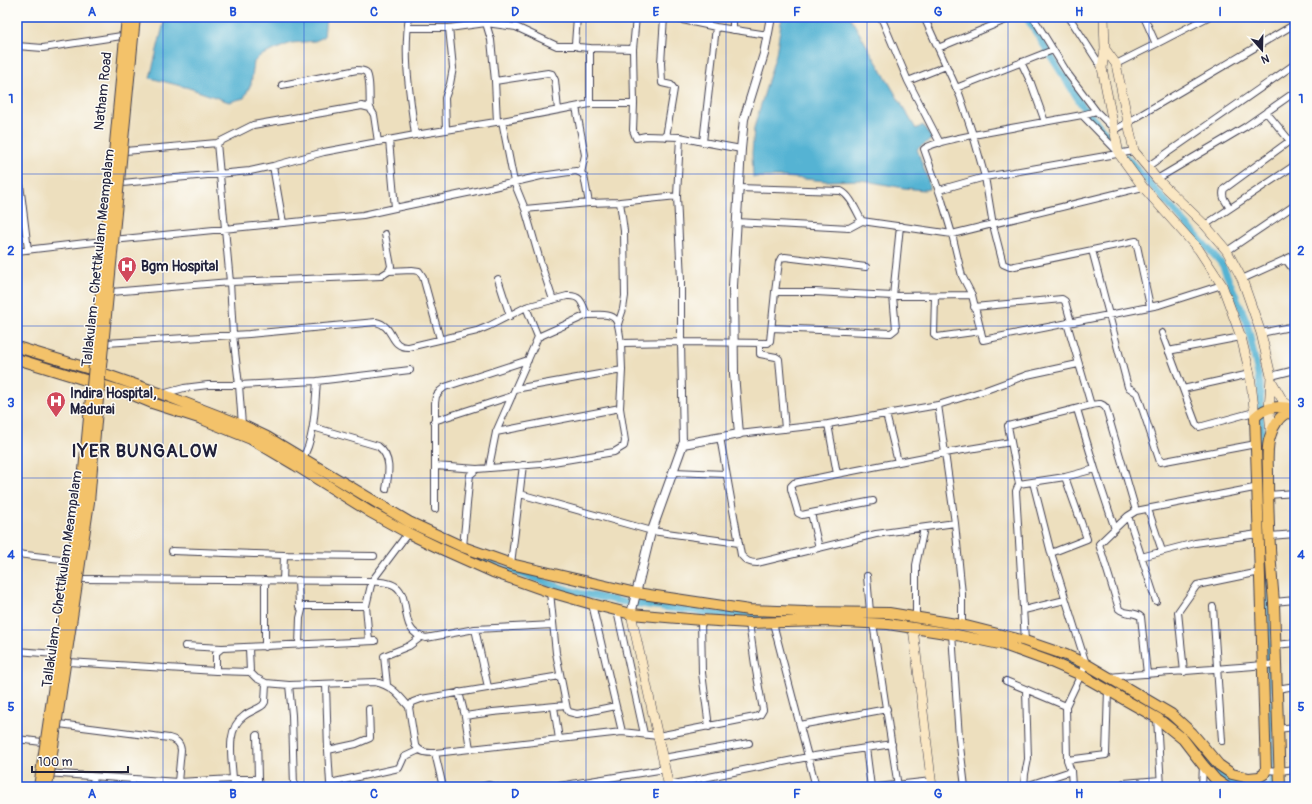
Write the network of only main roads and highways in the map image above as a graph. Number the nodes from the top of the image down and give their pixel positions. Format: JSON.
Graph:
{"nodes":[{"id":1,"x":126,"y":17,"type":"edge"},
{"id":2,"x":136,"y":17,"type":"edge"},
{"id":3,"x":1104,"y":17,"type":"edge"},
{"id":4,"x":1105,"y":49,"type":"junction"},
{"id":5,"x":1123,"y":151,"type":"junction"},
{"id":6,"x":1152,"y":173,"type":"junction"},
{"id":7,"x":1142,"y":186,"type":"junction"},
{"id":8,"x":17,"y":348,"type":"edge"},
{"id":9,"x":17,"y":359,"type":"edge"},
{"id":10,"x":90,"y":370,"type":"junction"},
{"id":11,"x":103,"y":374,"type":"junction"},
{"id":12,"x":1270,"y":377,"type":"junction"},
{"id":13,"x":88,"y":381,"type":"junction"},
{"id":14,"x":102,"y":385,"type":"junction"},
{"id":15,"x":1261,"y":409,"type":"junction"},
{"id":16,"x":1293,"y":411,"type":"edge"},
{"id":17,"x":1271,"y":434,"type":"junction"},
{"id":18,"x":1264,"y":488,"type":"junction"},
{"id":19,"x":634,"y":603,"type":"junction"},
{"id":20,"x":913,"y":628,"type":"junction"},
{"id":21,"x":1083,"y":669,"type":"junction"},
{"id":22,"x":1273,"y":770,"type":"junction"},
{"id":23,"x":1258,"y":783,"type":"edge"},
{"id":24,"x":932,"y":784,"type":"edge"},
{"id":25,"x":669,"y":786,"type":"edge"},
{"id":26,"x":36,"y":787,"type":"edge"},
{"id":27,"x":39,"y":787,"type":"edge"},
{"id":28,"x":48,"y":787,"type":"edge"},
{"id":29,"x":1226,"y":787,"type":"edge"},
{"id":30,"x":1280,"y":787,"type":"edge"}],
"edges":[{"from":1,"to":10,"type":"main road","name":"Natham Road"},
{"from":1,"to":27,"type":"main road","name":"Tallakulam - Chettikulam Meampalam","bridge":true},
{"from":2,"to":11,"type":"main road","name":"Natham Road"},
{"from":2,"to":28,"type":"main road","name":"Tallakulam - Chettikulam Meampalam","bridge":true},
{"from":3,"to":4,"type":"main road"},
{"from":4,"to":5,"type":"main road"},
{"from":4,"to":5,"type":"main road"},
{"from":5,"to":6,"type":"main road"},
{"from":5,"to":7,"type":"main road"},
{"from":6,"to":7,"type":"main road"},
{"from":6,"to":12,"type":"main road"},
{"from":7,"to":15,"type":"main road"},
{"from":8,"to":10,"type":"main road"},
{"from":9,"to":13,"type":"main road"},
{"from":10,"to":11,"type":"main road"},
{"from":10,"to":13,"type":"main road","name":"Natham Road"},
{"from":11,"to":14,"type":"main road","name":"Natham Road"},
{"from":11,"to":19,"type":"main road"},
{"from":12,"to":15,"type":"main road"},
{"from":12,"to":16,"type":"main road"},
{"from":13,"to":14,"type":"main road"},
{"from":13,"to":26,"type":"main road","name":"Natham Road"},
{"from":14,"to":19,"type":"main road"},
{"from":14,"to":28,"type":"main road","name":"Natham Road"},
{"from":15,"to":16,"type":"main road"},
{"from":15,"to":17,"type":"main road"},
{"from":15,"to":18,"type":"main road"},
{"from":16,"to":17,"type":"main road"},
{"from":17,"to":18,"type":"main road"},
{"from":18,"to":22,"type":"main road"},
{"from":18,"to":22,"type":"main road"},
{"from":19,"to":20,"type":"main road"},
{"from":19,"to":21,"type":"main road"},
{"from":19,"to":25,"type":"main road"},
{"from":20,"to":21,"type":"main road"},
{"from":20,"to":24,"type":"main road"},
{"from":21,"to":23,"type":"main road"},
{"from":21,"to":29,"type":"main road"},
{"from":22,"to":23,"type":"main road"},
{"from":22,"to":30,"type":"main road"}]}
